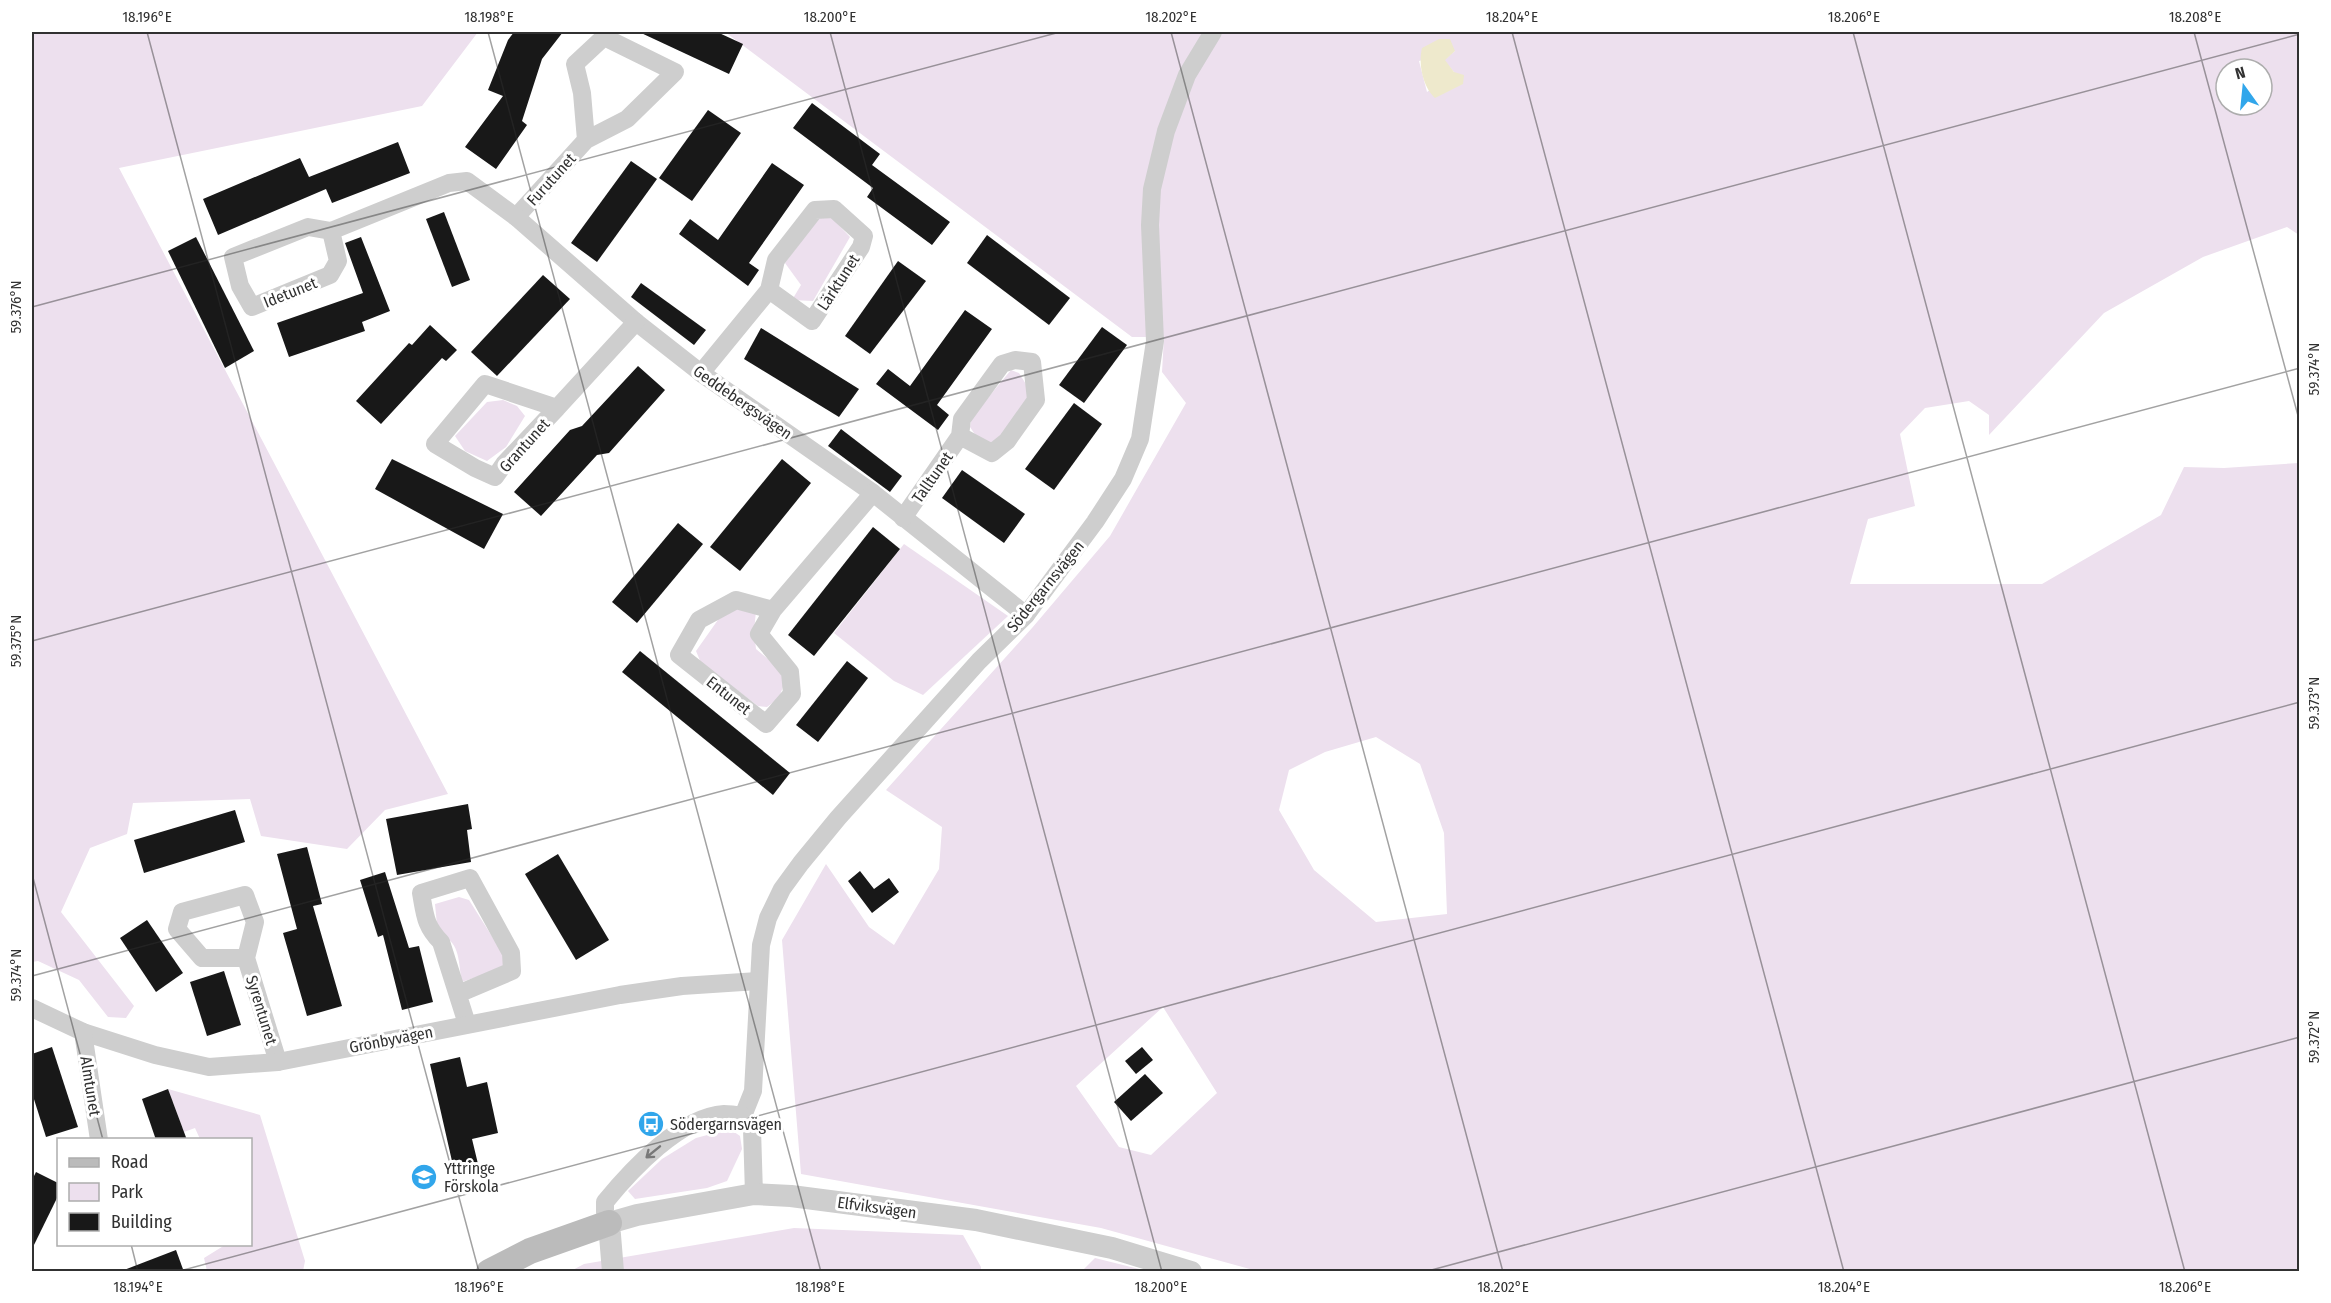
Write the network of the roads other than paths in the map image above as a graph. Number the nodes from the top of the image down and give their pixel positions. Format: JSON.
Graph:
{"nodes":[{"id":1,"x":1213,"y":32,"type":"edge"},
{"id":2,"x":586,"y":140,"type":"junction"},
{"id":3,"x":467,"y":181,"type":"joint"},
{"id":4,"x":516,"y":217,"type":"junction"},
{"id":5,"x":331,"y":231,"type":"junction"},
{"id":6,"x":769,"y":290,"type":"junction"},
{"id":7,"x":636,"y":322,"type":"junction"},
{"id":8,"x":701,"y":373,"type":"junction"},
{"id":9,"x":557,"y":408,"type":"junction"},
{"id":10,"x":960,"y":436,"type":"junction"},
{"id":11,"x":873,"y":493,"type":"junction"},
{"id":12,"x":903,"y":518,"type":"junction"},
{"id":13,"x":773,"y":610,"type":"junction"},
{"id":14,"x":1026,"y":615,"type":"junction"},
{"id":15,"x":246,"y":958,"type":"junction"},
{"id":16,"x":758,"y":981,"type":"junction"},
{"id":17,"x":458,"y":994,"type":"junction"},
{"id":18,"x":32,"y":1008,"type":"edge"},
{"id":19,"x":467,"y":1024,"type":"junction"},
{"id":20,"x":83,"y":1032,"type":"junction"},
{"id":21,"x":278,"y":1062,"type":"junction"},
{"id":22,"x":743,"y":1116,"type":"junction"},
{"id":23,"x":99,"y":1138,"type":"edge"},
{"id":24,"x":754,"y":1194,"type":"junction"},
{"id":25,"x":609,"y":1223,"type":"junction"},
{"id":26,"x":489,"y":1272,"type":"edge"},
{"id":27,"x":613,"y":1272,"type":"edge"},
{"id":28,"x":1191,"y":1272,"type":"edge"}],
"edges":[{"from":1,"to":14,"type":"street","name":"Södergarnsvägen"},
{"from":2,"to":2,"type":"street","name":"Furutunet"},
{"from":2,"to":4,"type":"street","name":"Furutunet"},
{"from":3,"to":4,"type":"street","name":"Geddebergsvägen"},
{"from":3,"to":5,"type":"street","name":"Idetunet"},
{"from":4,"to":7,"type":"street","name":"Geddebergsvägen"},
{"from":5,"to":5,"type":"street","name":"Idetunet"},
{"from":6,"to":6,"type":"street","name":"Lärktunet"},
{"from":6,"to":8,"type":"street","name":"Lärktunet"},
{"from":7,"to":8,"type":"street","name":"Geddebergsvägen"},
{"from":7,"to":9,"type":"street","name":"Grantunet"},
{"from":8,"to":11,"type":"street","name":"Geddebergsvägen"},
{"from":9,"to":9,"type":"street","name":"Grantunet"},
{"from":10,"to":10,"type":"street","name":"Talltunet"},
{"from":10,"to":12,"type":"street","name":"Talltunet"},
{"from":11,"to":12,"type":"street","name":"Geddebergsvägen"},
{"from":11,"to":13,"type":"street","name":"Entunet"},
{"from":12,"to":14,"type":"street","name":"Geddebergsvägen"},
{"from":13,"to":13,"type":"street","name":"Entunet"},
{"from":14,"to":16,"type":"street","name":"Södergarnsvägen"},
{"from":15,"to":15,"type":"street","name":"Syrentunet"},
{"from":15,"to":21,"type":"street","name":"Syrentunet"},
{"from":16,"to":19,"type":"street","name":"Grönbyvägen"},
{"from":16,"to":22,"type":"street","name":"Södergarnsvägen"},
{"from":17,"to":17,"type":"street"},
{"from":17,"to":19,"type":"street"},
{"from":18,"to":20,"type":"street","name":"Grönbyvägen"},
{"from":19,"to":21,"type":"street","name":"Grönbyvägen"},
{"from":20,"to":21,"type":"street","name":"Grönbyvägen"},
{"from":20,"to":23,"type":"street","name":"Almtunet"},
{"from":22,"to":24,"type":"street"},
{"from":22,"to":25,"type":"street","one_way":true},
{"from":24,"to":25,"type":"street","name":"Elfviksvägen"},
{"from":24,"to":28,"type":"street","name":"Elfviksvägen"},
{"from":25,"to":26,"type":"main road"},
{"from":25,"to":27,"type":"street"}]}
